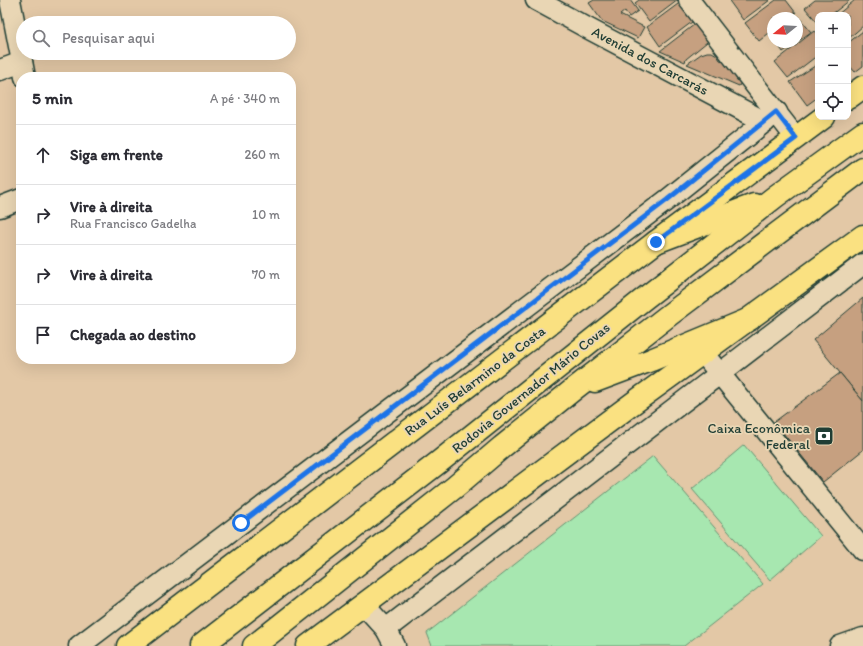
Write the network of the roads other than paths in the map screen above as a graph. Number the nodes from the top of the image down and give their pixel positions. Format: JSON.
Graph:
{"nodes":[{"id":1,"x":10,"y":0,"type":"edge"},
{"id":2,"x":536,"y":0,"type":"edge"},
{"id":3,"x":689,"y":0,"type":"edge"},
{"id":4,"x":16,"y":30,"type":"edge"},
{"id":5,"x":22,"y":60,"type":"edge"},
{"id":6,"x":0,"y":70,"type":"edge"},
{"id":7,"x":24,"y":70,"type":"edge"},
{"id":8,"x":863,"y":87,"type":"edge"},
{"id":9,"x":851,"y":96,"type":"edge"},
{"id":10,"x":771,"y":117,"type":"junction"},
{"id":11,"x":820,"y":120,"type":"edge"},
{"id":12,"x":863,"y":133,"type":"edge"},
{"id":13,"x":796,"y":138,"type":"junction"},
{"id":14,"x":863,"y":169,"type":"edge"},
{"id":15,"x":776,"y":196,"type":"junction"},
{"id":16,"x":16,"y":201,"type":"edge"},
{"id":17,"x":0,"y":207,"type":"edge"},
{"id":18,"x":863,"y":236,"type":"edge"},
{"id":19,"x":656,"y":242,"type":"junction"},
{"id":20,"x":863,"y":264,"type":"edge"},
{"id":21,"x":750,"y":319,"type":"junction"},
{"id":22,"x":703,"y":353,"type":"junction"},
{"id":23,"x":719,"y":373,"type":"junction"},
{"id":24,"x":574,"y":389,"type":"junction"},
{"id":25,"x":863,"y":550,"type":"edge"},
{"id":26,"x":364,"y":604,"type":"junction"},
{"id":27,"x":391,"y":638,"type":"edge"},
{"id":28,"x":863,"y":638,"type":"edge"},
{"id":29,"x":79,"y":646,"type":"edge"},
{"id":30,"x":128,"y":646,"type":"edge"},
{"id":31,"x":201,"y":646,"type":"edge"},
{"id":32,"x":254,"y":646,"type":"edge"},
{"id":33,"x":308,"y":646,"type":"edge"},
{"id":34,"x":840,"y":646,"type":"edge"}],
"edges":[{"from":1,"to":4,"type":"street"},
{"from":2,"to":10,"type":"street","name":"Avenida dos Carcarás"},
{"from":3,"to":10,"type":"street"},
{"from":5,"to":7,"type":"street"},
{"from":6,"to":7,"type":"street"},
{"from":8,"to":9,"type":"main road"},
{"from":10,"to":13,"type":"street"},
{"from":10,"to":29,"type":"street"},
{"from":11,"to":13,"type":"main road","name":"Rua Luís Belarmino da Costa"},
{"from":12,"to":15,"type":"main road","name":"Rodovia Governador Mário Covas"},
{"from":13,"to":19,"type":"main road","name":"Rua Luís Belarmino da Costa"},
{"from":14,"to":24,"type":"main road","name":"Rodovia Governador Mário Covas"},
{"from":15,"to":19,"type":"main road"},
{"from":15,"to":31,"type":"main road","name":"Rodovia Governador Mário Covas"},
{"from":16,"to":17,"type":"street"},
{"from":18,"to":21,"type":"main road"},
{"from":19,"to":30,"type":"main road","name":"Rua Luís Belarmino da Costa"},
{"from":20,"to":23,"type":"street"},
{"from":21,"to":22,"type":"main road"},
{"from":21,"to":24,"type":"main road"},
{"from":22,"to":23,"type":"street"},
{"from":22,"to":26,"type":"main road"},
{"from":23,"to":25,"type":"street"},
{"from":23,"to":27,"type":"street"},
{"from":24,"to":32,"type":"main road","name":"Rodovia Governador Mário Covas"},
{"from":26,"to":27,"type":"street"},
{"from":26,"to":33,"type":"main road"},
{"from":28,"to":34,"type":"street"}]}
